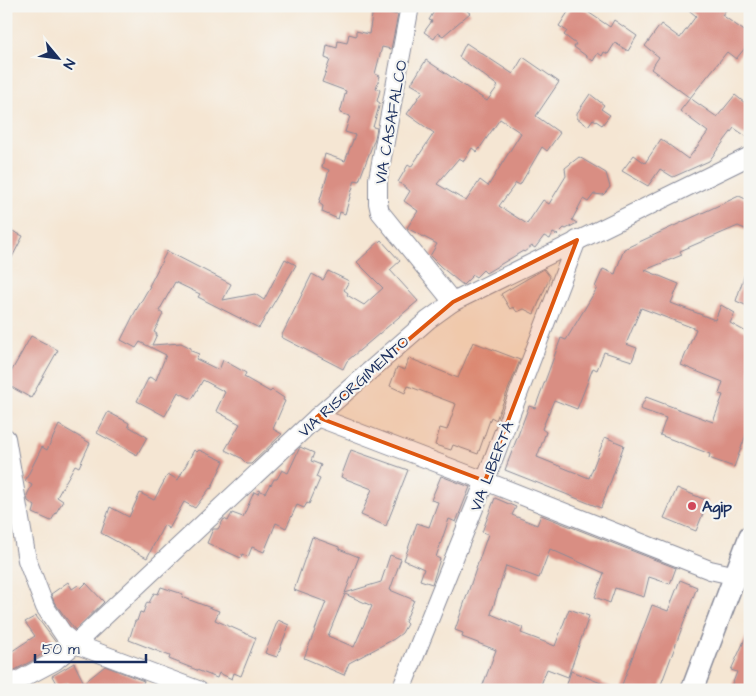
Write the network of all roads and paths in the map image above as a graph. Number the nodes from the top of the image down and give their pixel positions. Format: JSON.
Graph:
{"nodes":[{"id":1,"x":410,"y":6,"type":"edge"},
{"id":2,"x":750,"y":156,"type":"edge"},
{"id":3,"x":577,"y":240,"type":"junction"},
{"id":4,"x":453,"y":302,"type":"junction"},
{"id":5,"x":317,"y":417,"type":"junction"},
{"id":6,"x":6,"y":438,"type":"edge"},
{"id":7,"x":485,"y":481,"type":"junction"},
{"id":8,"x":750,"y":536,"type":"edge"},
{"id":9,"x":742,"y":578,"type":"edge"},
{"id":10,"x":75,"y":644,"type":"junction"},
{"id":11,"x":6,"y":687,"type":"edge"},
{"id":12,"x":198,"y":690,"type":"edge"},
{"id":13,"x":401,"y":690,"type":"edge"},
{"id":14,"x":692,"y":690,"type":"edge"}],
"edges":[{"from":1,"to":4,"type":"street","name":"VIA CASAFALCO"},
{"from":2,"to":3,"type":"street","name":"VIA RISORGIMENTO"},
{"from":3,"to":4,"type":"street","name":"VIA RISORGIMENTO"},
{"from":3,"to":7,"type":"street","name":"VIA LIBERTÀ"},
{"from":4,"to":5,"type":"street","name":"VIA RISORGIMENTO"},
{"from":5,"to":7,"type":"street"},
{"from":5,"to":10,"type":"street","name":"VIA RISORGIMENTO"},
{"from":6,"to":10,"type":"street"},
{"from":7,"to":9,"type":"street"},
{"from":7,"to":13,"type":"street","name":"VIA LIBERTÀ"},
{"from":8,"to":9,"type":"street"},
{"from":9,"to":14,"type":"street"},
{"from":10,"to":11,"type":"street","name":"VIA RISORGIMENTO"},
{"from":10,"to":12,"type":"street"}]}
